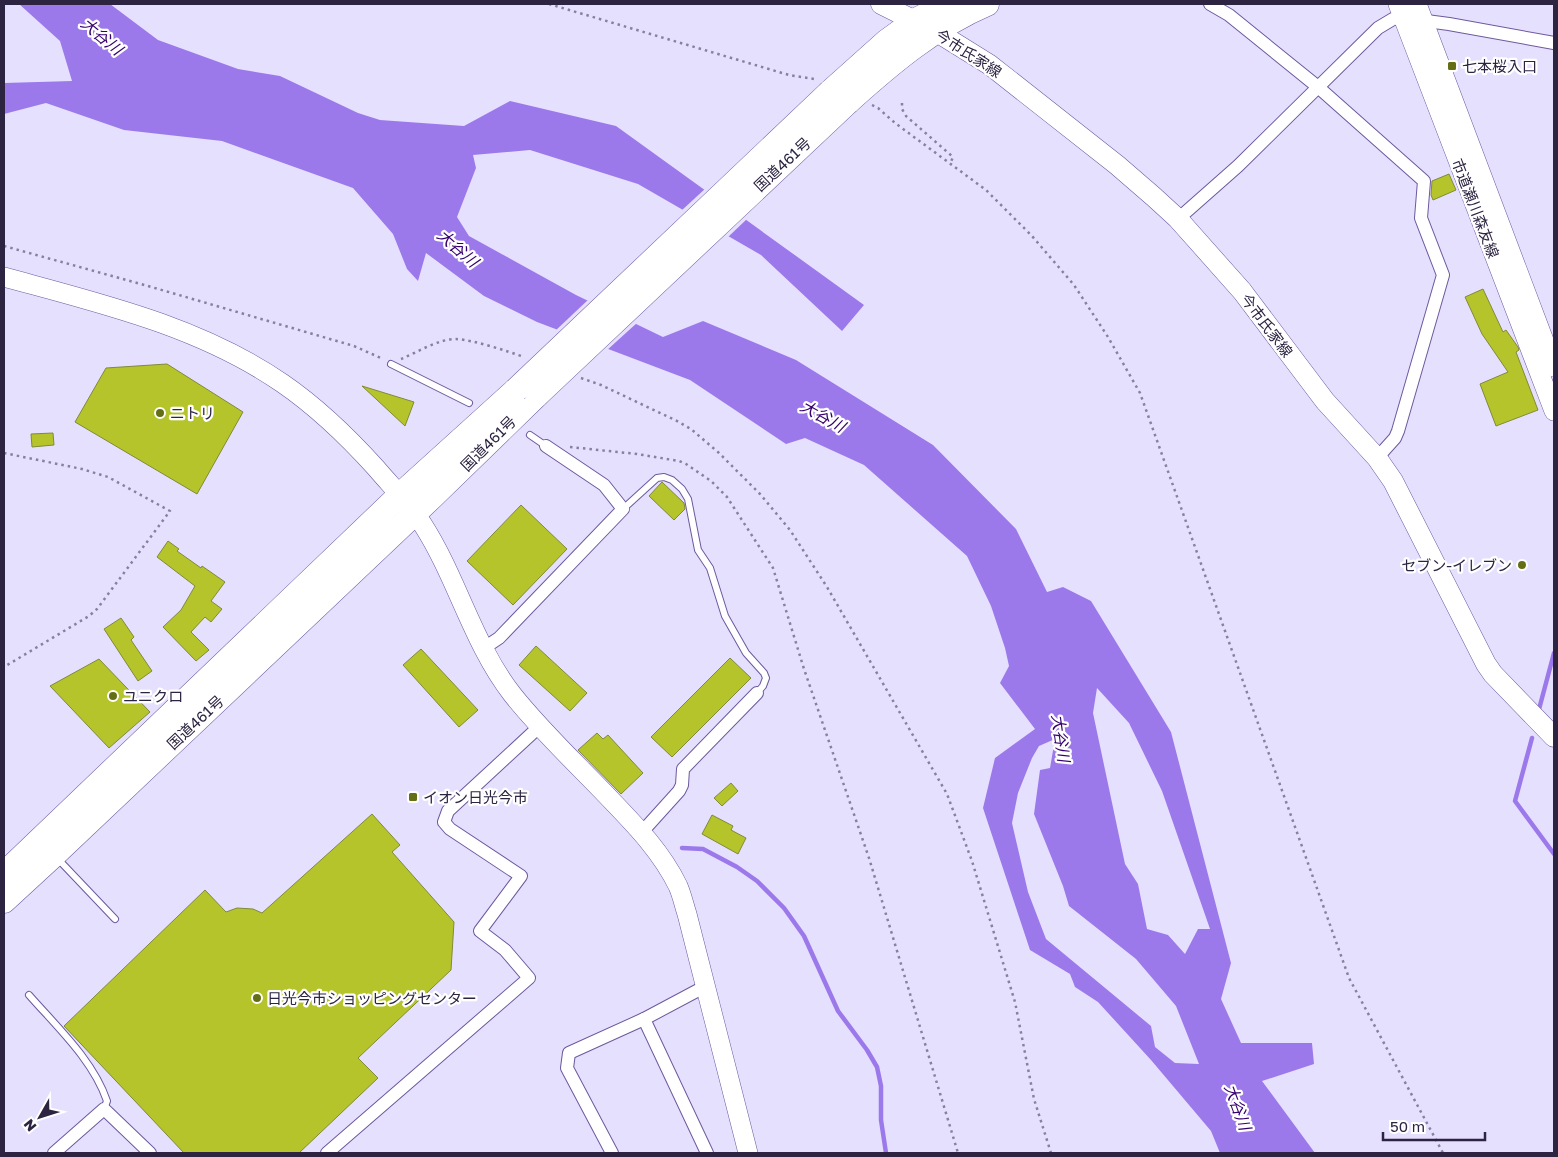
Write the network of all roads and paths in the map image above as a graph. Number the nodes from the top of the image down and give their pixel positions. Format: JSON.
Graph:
{"nodes":[{"id":1,"x":550,"y":4,"type":"edge"},
{"id":2,"x":881,"y":4,"type":"edge"},
{"id":3,"x":947,"y":4,"type":"edge"},
{"id":4,"x":987,"y":4,"type":"edge"},
{"id":5,"x":1210,"y":4,"type":"edge"},
{"id":6,"x":1401,"y":11,"type":"edge"},
{"id":7,"x":1420,"y":12,"type":"edge"},
{"id":8,"x":916,"y":20,"type":"junction"},
{"id":9,"x":937,"y":32,"type":"junction"},
{"id":10,"x":1554,"y":43,"type":"edge"},
{"id":11,"x":1318,"y":87,"type":"junction"},
{"id":12,"x":841,"y":94,"type":"junction"},
{"id":13,"x":902,"y":102,"type":"dead end"},
{"id":14,"x":950,"y":164,"type":"junction"},
{"id":15,"x":1178,"y":219,"type":"junction"},
{"id":16,"x":4,"y":246,"type":"edge"},
{"id":17,"x":4,"y":276,"type":"edge"},
{"id":18,"x":530,"y":359,"type":"dead end"},
{"id":19,"x":391,"y":364,"type":"junction"},
{"id":20,"x":1554,"y":367,"type":"edge"},
{"id":21,"x":575,"y":375,"type":"dead end"},
{"id":22,"x":526,"y":392,"type":"junction"},
{"id":23,"x":469,"y":404,"type":"dead end"},
{"id":24,"x":1554,"y":411,"type":"edge"},
{"id":25,"x":530,"y":435,"type":"dead end"},
{"id":26,"x":546,"y":446,"type":"junction"},
{"id":27,"x":4,"y":453,"type":"edge"},
{"id":28,"x":1376,"y":458,"type":"junction"},
{"id":29,"x":400,"y":495,"type":"junction"},
{"id":30,"x":623,"y":509,"type":"junction"},
{"id":31,"x":415,"y":514,"type":"junction"},
{"id":32,"x":484,"y":648,"type":"junction"},
{"id":33,"x":4,"y":667,"type":"edge"},
{"id":34,"x":757,"y":693,"type":"joint"},
{"id":35,"x":540,"y":726,"type":"junction"},
{"id":36,"x":1554,"y":737,"type":"edge"},
{"id":37,"x":642,"y":832,"type":"junction"},
{"id":38,"x":54,"y":855,"type":"junction"},
{"id":39,"x":4,"y":874,"type":"edge"},
{"id":40,"x":4,"y":900,"type":"edge"},
{"id":41,"x":114,"y":919,"type":"dead end"},
{"id":42,"x":706,"y":986,"type":"junction"},
{"id":43,"x":29,"y":995,"type":"dead end"},
{"id":44,"x":644,"y":1019,"type":"junction"},
{"id":45,"x":104,"y":1109,"type":"junction"},
{"id":46,"x":54,"y":1153,"type":"edge"},
{"id":47,"x":150,"y":1153,"type":"edge"},
{"id":48,"x":327,"y":1153,"type":"edge"},
{"id":49,"x":612,"y":1153,"type":"edge"},
{"id":50,"x":707,"y":1153,"type":"edge"},
{"id":51,"x":748,"y":1153,"type":"edge"},
{"id":52,"x":958,"y":1153,"type":"edge"},
{"id":53,"x":1051,"y":1153,"type":"edge"},
{"id":54,"x":1442,"y":1153,"type":"edge"}],
"edges":[{"from":1,"to":12,"type":"path"},
{"from":2,"to":8,"type":"main road","name":"今市氏家線"},
{"from":3,"to":8,"type":"highway","name":"国道461号"},
{"from":4,"to":9,"type":"highway","name":"国道461号"},
{"from":5,"to":11,"type":"street"},
{"from":6,"to":7,"type":"street"},
{"from":6,"to":11,"type":"street"},
{"from":6,"to":24,"type":"street","name":"市道瀬川森友線"},
{"from":7,"to":10,"type":"street"},
{"from":7,"to":20,"type":"street","name":"市道瀬川森友線"},
{"from":8,"to":9,"type":"main road","name":"今市氏家線"},
{"from":8,"to":12,"type":"highway","name":"国道461号"},
{"from":9,"to":12,"type":"highway","name":"国道461号"},
{"from":9,"to":15,"type":"main road","name":"今市氏家線"},
{"from":11,"to":15,"type":"street"},
{"from":11,"to":28,"type":"street"},
{"from":12,"to":14,"type":"path"},
{"from":12,"to":22,"type":"highway","name":"国道461号","bridge":true},
{"from":13,"to":14,"type":"path"},
{"from":14,"to":54,"type":"path"},
{"from":15,"to":28,"type":"main road","name":"今市氏家線"},
{"from":16,"to":19,"type":"path"},
{"from":17,"to":29,"type":"street"},
{"from":18,"to":19,"type":"path"},
{"from":19,"to":23,"type":"lane"},
{"from":21,"to":53,"type":"path"},
{"from":22,"to":29,"type":"highway","name":"国道461号"},
{"from":22,"to":31,"type":"highway","name":"国道461号"},
{"from":25,"to":26,"type":"lane"},
{"from":26,"to":30,"type":"street"},
{"from":26,"to":52,"type":"path"},
{"from":27,"to":33,"type":"path"},
{"from":28,"to":36,"type":"main road","name":"今市氏家線"},
{"from":29,"to":31,"type":"street"},
{"from":29,"to":39,"type":"highway","name":"国道461号"},
{"from":30,"to":32,"type":"street"},
{"from":30,"to":34,"type":"lane"},
{"from":31,"to":32,"type":"street"},
{"from":31,"to":38,"type":"highway","name":"国道461号"},
{"from":32,"to":35,"type":"street"},
{"from":34,"to":37,"type":"street"},
{"from":35,"to":37,"type":"street"},
{"from":35,"to":48,"type":"street"},
{"from":37,"to":42,"type":"street"},
{"from":38,"to":40,"type":"highway","name":"国道461号"},
{"from":38,"to":41,"type":"lane"},
{"from":42,"to":44,"type":"street"},
{"from":42,"to":51,"type":"street"},
{"from":43,"to":45,"type":"lane"},
{"from":44,"to":49,"type":"street"},
{"from":44,"to":50,"type":"street"},
{"from":45,"to":46,"type":"street"},
{"from":45,"to":47,"type":"street"}]}
